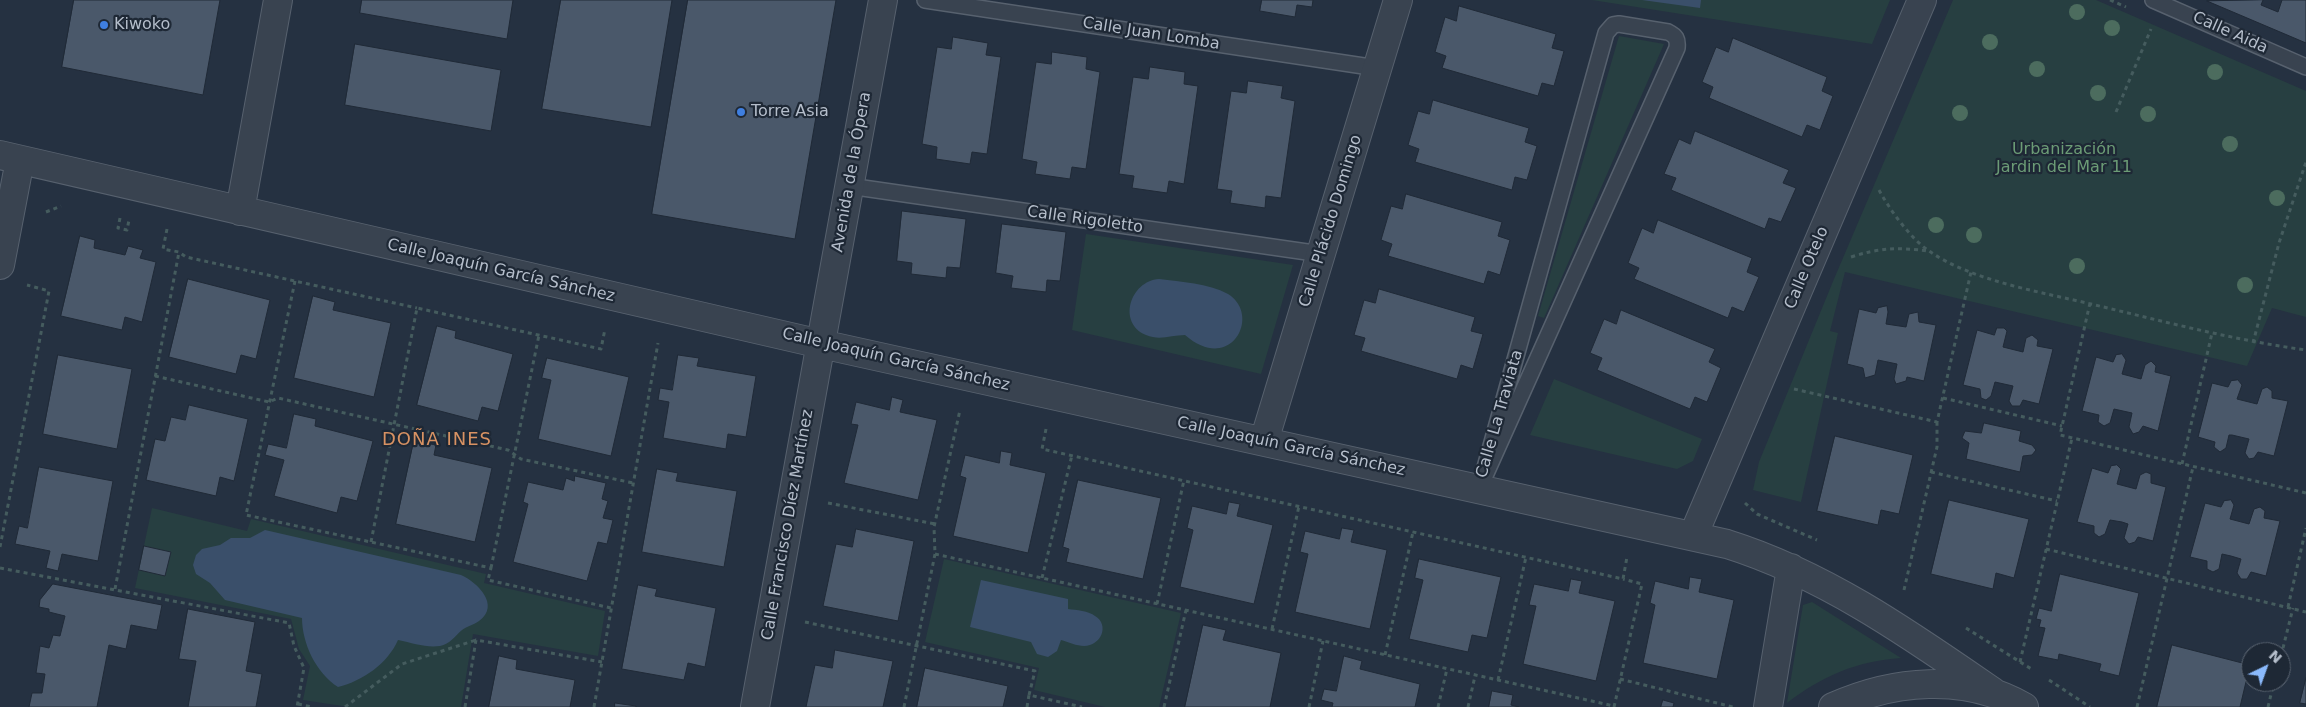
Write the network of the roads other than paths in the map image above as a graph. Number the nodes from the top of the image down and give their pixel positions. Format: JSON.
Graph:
{"nodes":[{"id":1,"x":278,"y":0,"type":"edge"},
{"id":2,"x":883,"y":0,"type":"edge"},
{"id":3,"x":925,"y":0,"type":"edge"},
{"id":4,"x":1398,"y":0,"type":"edge"},
{"id":5,"x":1922,"y":0,"type":"edge"},
{"id":6,"x":2160,"y":1,"type":"edge"},
{"id":7,"x":2306,"y":67,"type":"edge"},
{"id":8,"x":1377,"y":68,"type":"junction"},
{"id":9,"x":10,"y":158,"type":"edge"},
{"id":10,"x":849,"y":186,"type":"junction"},
{"id":11,"x":240,"y":211,"type":"junction"},
{"id":12,"x":1321,"y":254,"type":"junction"},
{"id":13,"x":0,"y":265,"type":"edge"},
{"id":14,"x":821,"y":344,"type":"junction"},
{"id":15,"x":1264,"y":441,"type":"junction"},
{"id":16,"x":1479,"y":489,"type":"junction"},
{"id":17,"x":1693,"y":536,"type":"junction"},
{"id":18,"x":1791,"y":568,"type":"junction"},
{"id":19,"x":1996,"y":694,"type":"junction"},
{"id":20,"x":755,"y":707,"type":"edge"},
{"id":21,"x":1768,"y":707,"type":"edge"},
{"id":22,"x":1833,"y":707,"type":"edge"},
{"id":23,"x":2024,"y":707,"type":"edge"}],
"edges":[{"from":1,"to":11,"type":"street"},
{"from":2,"to":10,"type":"street","name":"Avenida de la Ópera"},
{"from":3,"to":8,"type":"lane","name":"Calle Juan Lomba"},
{"from":4,"to":8,"type":"street","name":"Calle Plácido Domingo"},
{"from":5,"to":17,"type":"street","name":"Calle Otelo"},
{"from":6,"to":7,"type":"lane","name":"Calle Aida"},
{"from":8,"to":12,"type":"street","name":"Calle Plácido Domingo"},
{"from":9,"to":11,"type":"street","name":"Calle Joaquín García Sánchez"},
{"from":9,"to":13,"type":"street"},
{"from":10,"to":12,"type":"lane","name":"Calle Rigoletto"},
{"from":10,"to":14,"type":"street","name":"Avenida de la Ópera"},
{"from":11,"to":14,"type":"street","name":"Calle Joaquín García Sánchez"},
{"from":12,"to":15,"type":"street","name":"Calle Plácido Domingo"},
{"from":14,"to":15,"type":"street","name":"Calle Joaquín García Sánchez"},
{"from":14,"to":20,"type":"street","name":"Calle Francisco Díez Martínez"},
{"from":15,"to":16,"type":"street","name":"Calle Joaquín García Sánchez"},
{"from":16,"to":16,"type":"lane","name":"Calle La Traviata"},
{"from":16,"to":17,"type":"street","name":"Calle Joaquín García Sánchez"},
{"from":17,"to":18,"type":"street","name":"Calle Joaquín García Sánchez"},
{"from":18,"to":19,"type":"street","name":"Calle Joaquín García Sánchez"},
{"from":18,"to":21,"type":"street"},
{"from":19,"to":22,"type":"street"},
{"from":19,"to":23,"type":"street"}]}
